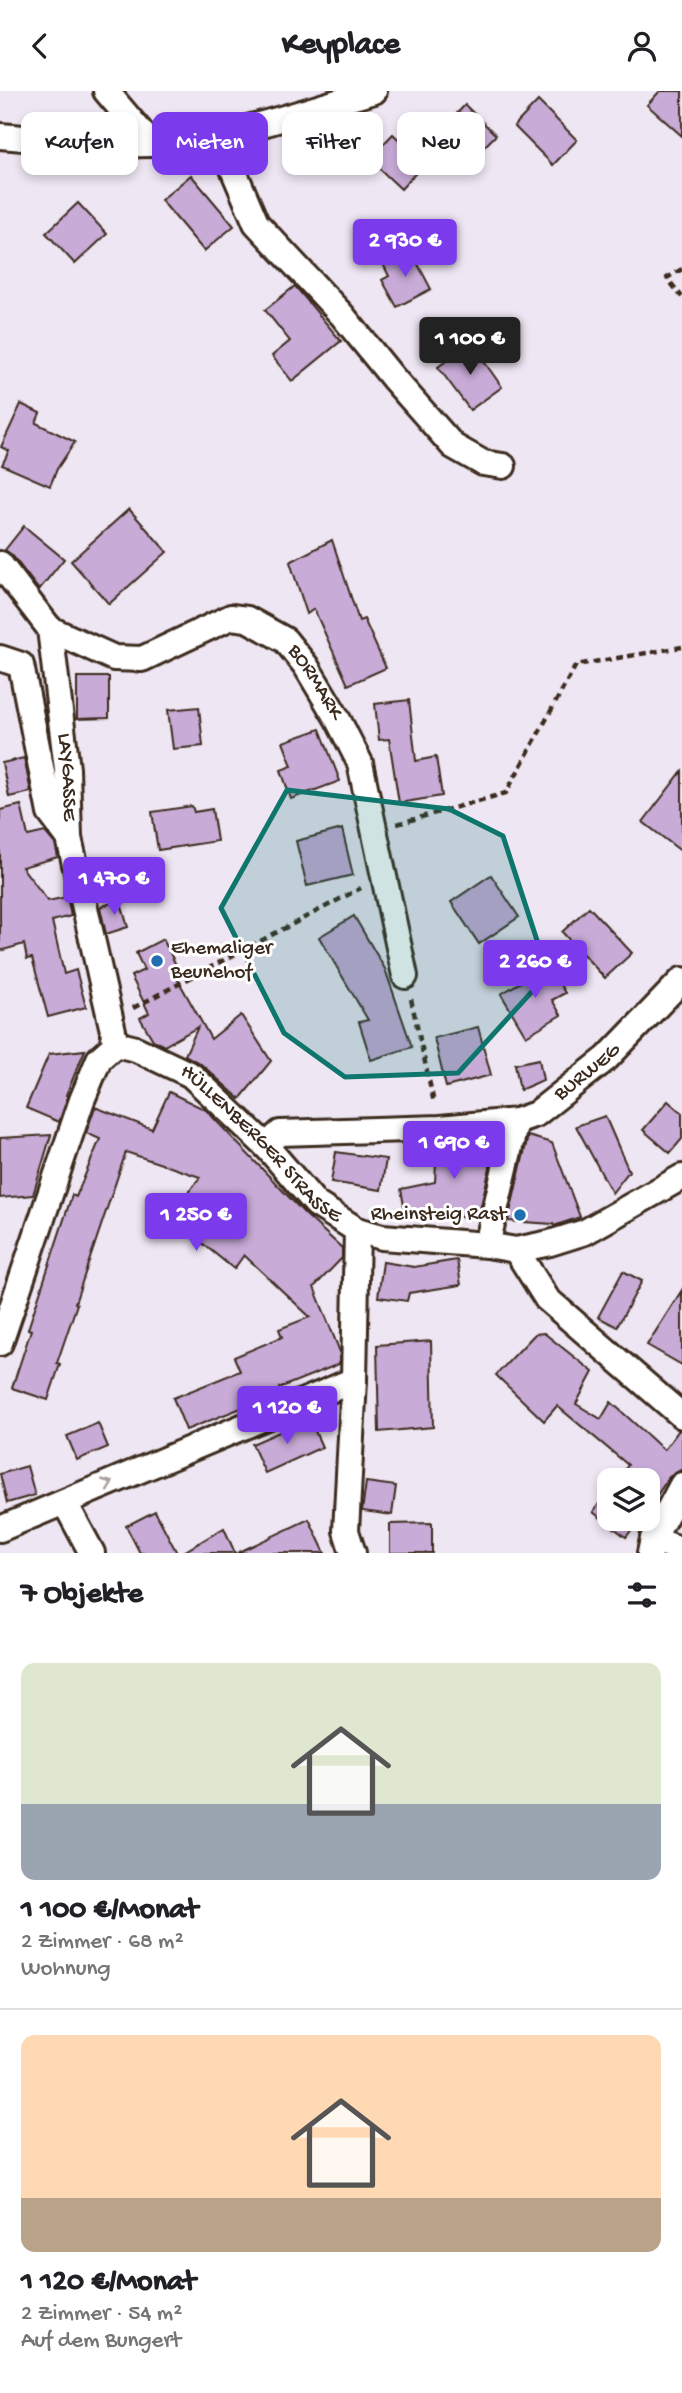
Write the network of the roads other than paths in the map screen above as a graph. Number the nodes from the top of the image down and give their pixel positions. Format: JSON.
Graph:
{"nodes":[{"id":1,"x":106,"y":91,"type":"edge"},
{"id":2,"x":374,"y":91,"type":"edge"},
{"id":3,"x":268,"y":120,"type":"edge"},
{"id":4,"x":0,"y":137,"type":"edge"},
{"id":5,"x":151,"y":143,"type":"joint"},
{"id":6,"x":236,"y":175,"type":"edge"},
{"id":7,"x":503,"y":466,"type":"dead end"},
{"id":8,"x":0,"y":564,"type":"edge"},
{"id":9,"x":50,"y":629,"type":"junction"},
{"id":10,"x":0,"y":658,"type":"edge"},
{"id":11,"x":69,"y":838,"type":"junction"},
{"id":12,"x":405,"y":975,"type":"road end"},
{"id":13,"x":682,"y":981,"type":"edge"},
{"id":14,"x":116,"y":1044,"type":"junction"},
{"id":15,"x":516,"y":1121,"type":"junction"},
{"id":16,"x":266,"y":1146,"type":"junction"},
{"id":17,"x":682,"y":1177,"type":"edge"},
{"id":18,"x":357,"y":1230,"type":"junction"},
{"id":19,"x":487,"y":1245,"type":"junction"},
{"id":20,"x":516,"y":1251,"type":"junction"},
{"id":21,"x":0,"y":1343,"type":"edge"},
{"id":22,"x":354,"y":1380,"type":"junction"},
{"id":23,"x":682,"y":1416,"type":"edge"},
{"id":24,"x":682,"y":1485,"type":"edge"},
{"id":25,"x":65,"y":1503,"type":"junction"},
{"id":26,"x":0,"y":1529,"type":"edge"},
{"id":27,"x":651,"y":1546,"type":"edge"},
{"id":28,"x":682,"y":1549,"type":"edge"},
{"id":29,"x":92,"y":1553,"type":"edge"},
{"id":30,"x":353,"y":1553,"type":"edge"}],
"edges":[{"from":1,"to":5,"type":"street"},
{"from":2,"to":3,"type":"street"},
{"from":4,"to":5,"type":"street"},
{"from":6,"to":7,"type":"street"},
{"from":8,"to":9,"type":"street"},
{"from":9,"to":11,"type":"street","name":"LAYGASSE"},
{"from":9,"to":12,"type":"street","name":"BORMARK"},
{"from":10,"to":11,"type":"street"},
{"from":11,"to":14,"type":"street","name":"LAYGASSE"},
{"from":13,"to":15,"type":"street","name":"BURWEG"},
{"from":14,"to":16,"type":"street","name":"HÜLLENBERGER STRASSE"},
{"from":14,"to":21,"type":"street"},
{"from":15,"to":16,"type":"street","name":"BURWEG"},
{"from":15,"to":19,"type":"street"},
{"from":16,"to":18,"type":"street","name":"HÜLLENBERGER STRASSE"},
{"from":17,"to":20,"type":"street","name":"HÜLLENBERGER STRASSE"},
{"from":18,"to":19,"type":"street","name":"HÜLLENBERGER STRASSE"},
{"from":18,"to":22,"type":"street"},
{"from":19,"to":20,"type":"street","name":"HÜLLENBERGER STRASSE"},
{"from":20,"to":23,"type":"street"},
{"from":25,"to":22,"type":"street","one_way":true},
{"from":22,"to":30,"type":"street"},
{"from":24,"to":27,"type":"street"},
{"from":25,"to":26,"type":"street"},
{"from":25,"to":29,"type":"street"},
{"from":27,"to":28,"type":"street"}]}
